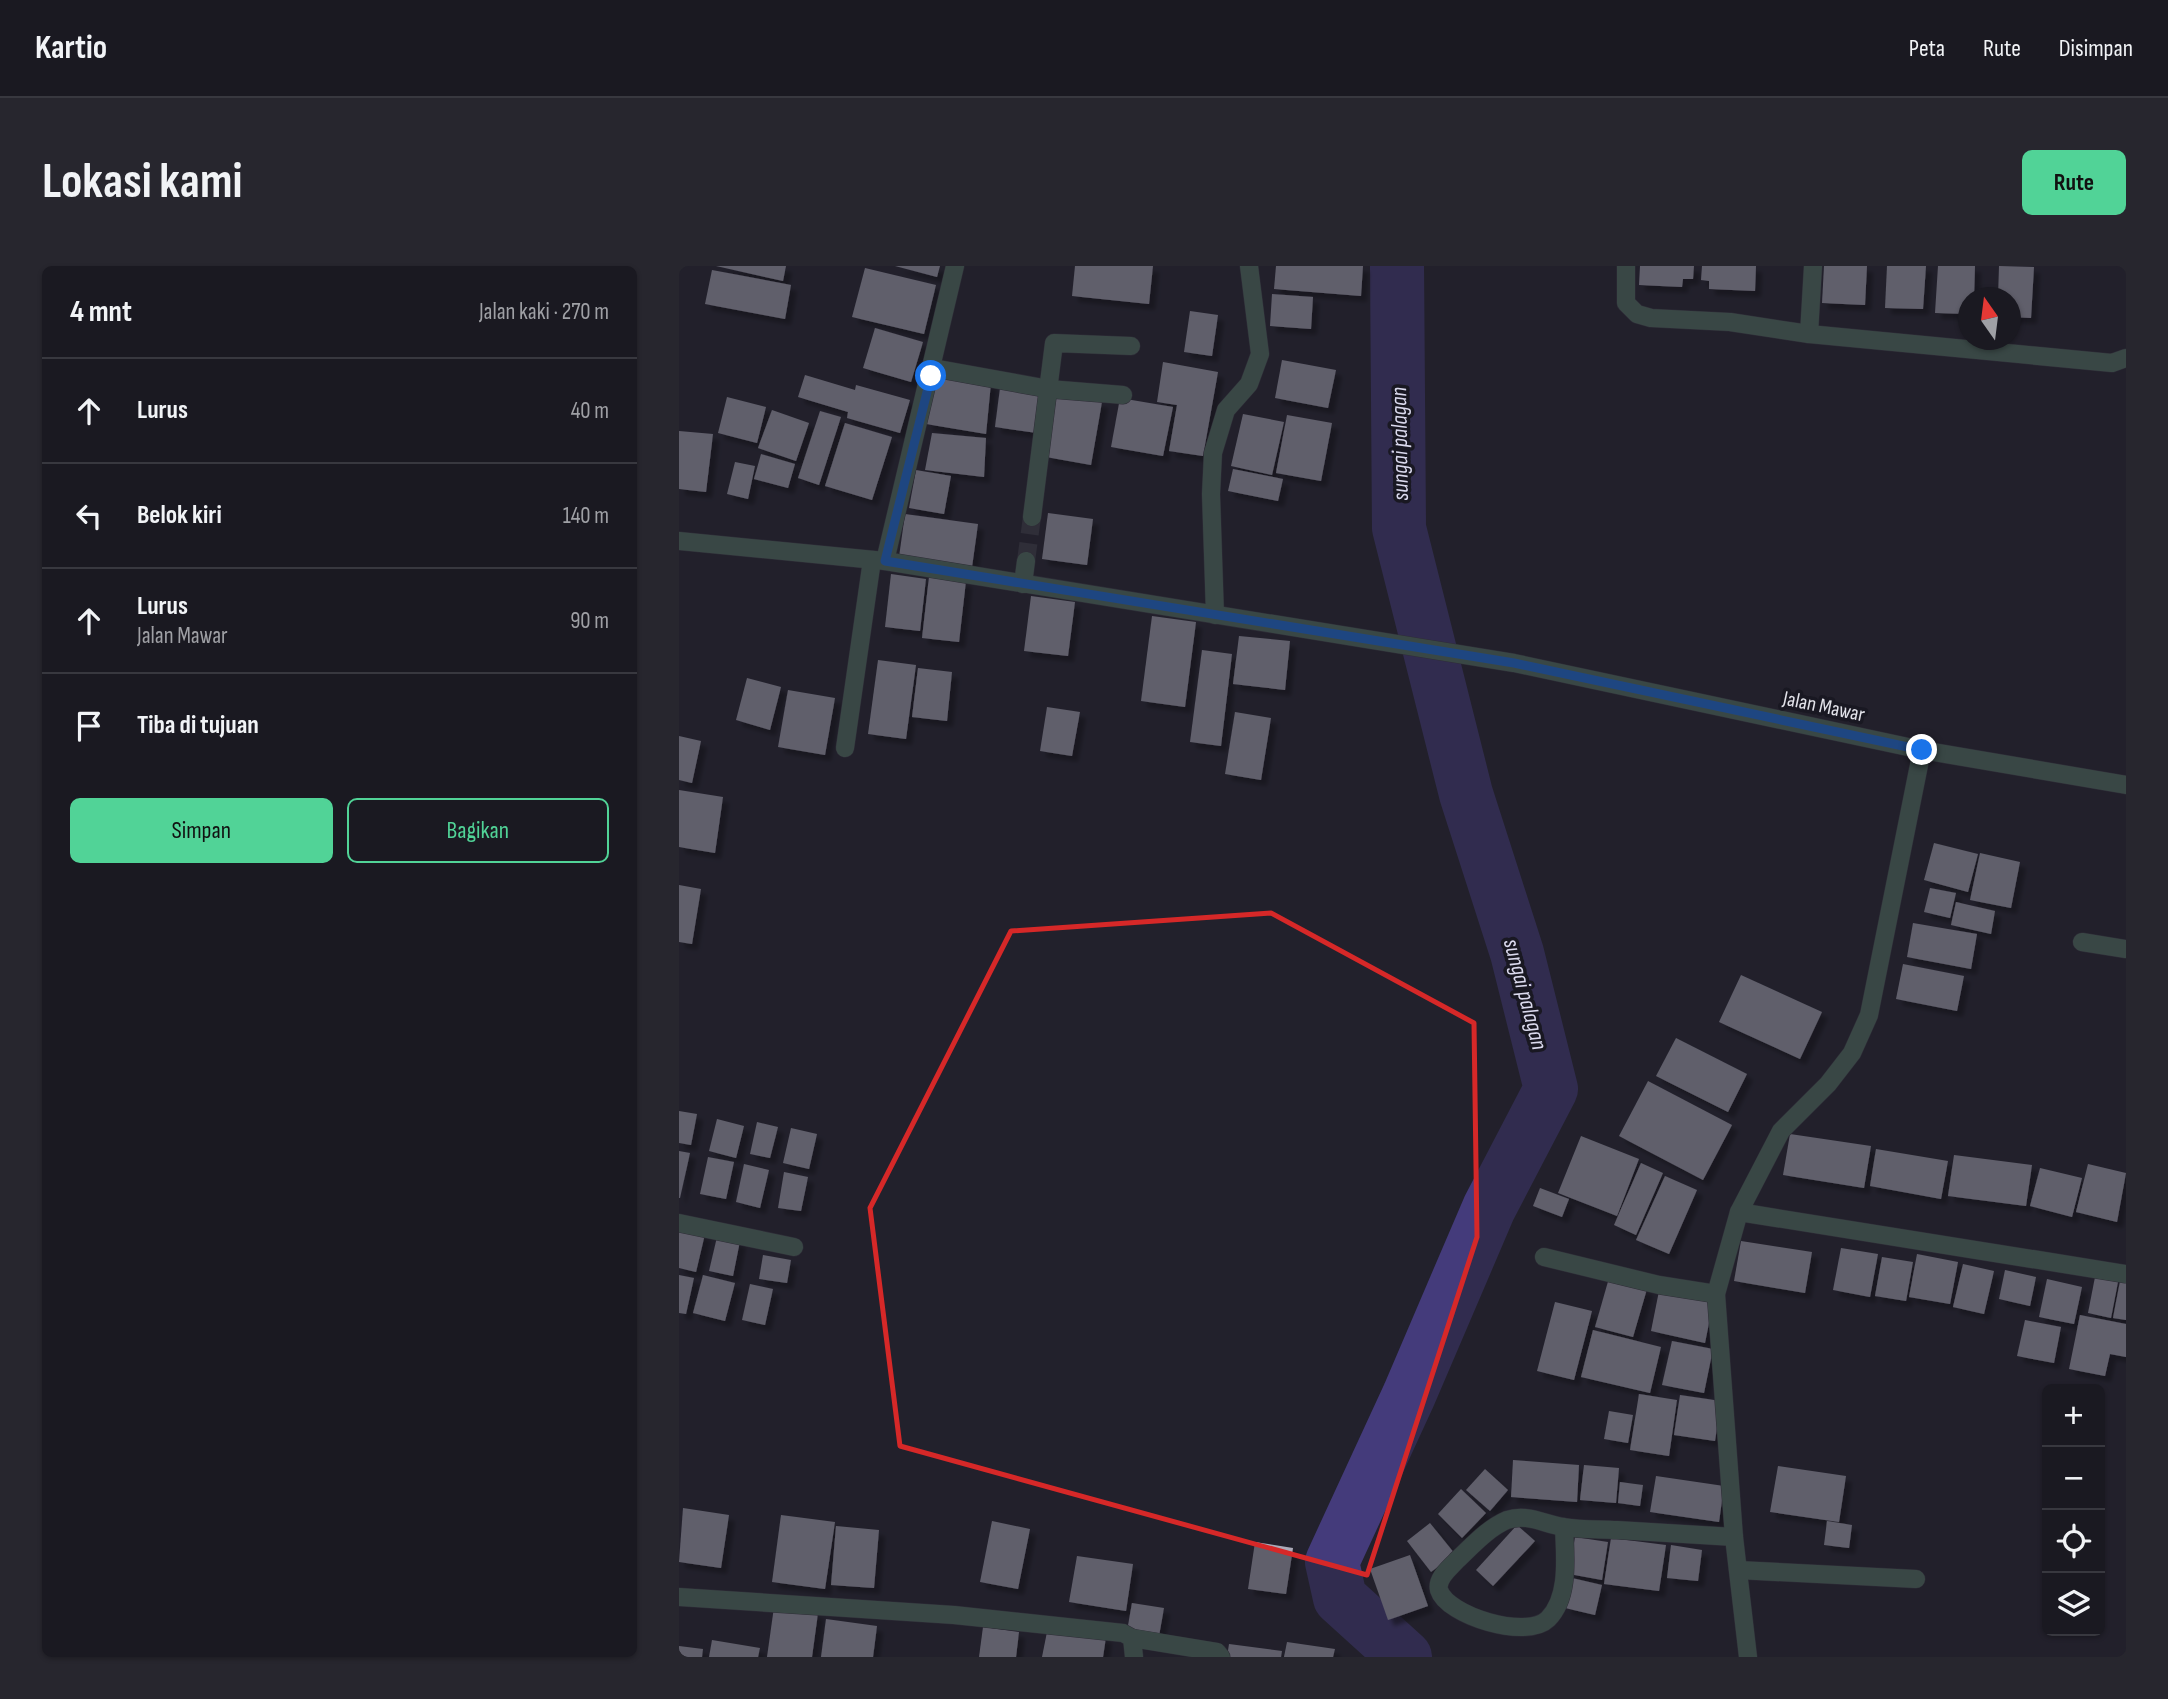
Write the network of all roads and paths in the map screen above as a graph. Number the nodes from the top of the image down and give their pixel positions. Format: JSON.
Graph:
{"nodes":[{"id":1,"x":955,"y":266,"type":"edge"},
{"id":2,"x":1249,"y":266,"type":"edge"},
{"id":3,"x":1626,"y":266,"type":"edge"},
{"id":4,"x":1813,"y":266,"type":"edge"},
{"id":5,"x":1809,"y":334,"type":"junction"},
{"id":6,"x":1131,"y":346,"type":"dead end"},
{"id":7,"x":2126,"y":358,"type":"edge"},
{"id":8,"x":933,"y":368,"type":"junction"},
{"id":9,"x":1048,"y":389,"type":"junction"},
{"id":10,"x":1123,"y":395,"type":"dead end"},
{"id":11,"x":1032,"y":517,"type":"tunnel mouth"},
{"id":12,"x":679,"y":541,"type":"edge"},
{"id":13,"x":878,"y":561,"type":"junction"},
{"id":14,"x":1026,"y":561,"type":"tunnel mouth"},
{"id":15,"x":1023,"y":584,"type":"junction"},
{"id":16,"x":1215,"y":615,"type":"junction"},
{"id":17,"x":845,"y":748,"type":"dead end"},
{"id":18,"x":1922,"y":750,"type":"junction"},
{"id":19,"x":2126,"y":785,"type":"edge"},
{"id":20,"x":2082,"y":942,"type":"dead end"},
{"id":21,"x":2126,"y":949,"type":"edge"},
{"id":22,"x":1739,"y":1212,"type":"junction"},
{"id":23,"x":679,"y":1223,"type":"edge"},
{"id":24,"x":794,"y":1247,"type":"dead end"},
{"id":25,"x":1544,"y":1257,"type":"dead end"},
{"id":26,"x":2126,"y":1274,"type":"edge"},
{"id":27,"x":1716,"y":1294,"type":"junction"},
{"id":28,"x":1564,"y":1527,"type":"junction"},
{"id":29,"x":1734,"y":1537,"type":"junction"},
{"id":30,"x":1738,"y":1570,"type":"junction"},
{"id":31,"x":1916,"y":1579,"type":"dead end"},
{"id":32,"x":679,"y":1597,"type":"edge"},
{"id":33,"x":1132,"y":1637,"type":"junction"},
{"id":34,"x":1134,"y":1657,"type":"edge"},
{"id":35,"x":1221,"y":1657,"type":"edge"},
{"id":36,"x":1748,"y":1657,"type":"edge"}],
"edges":[{"from":1,"to":8,"type":"street"},
{"from":2,"to":16,"type":"street"},
{"from":3,"to":5,"type":"street"},
{"from":4,"to":5,"type":"street"},
{"from":5,"to":7,"type":"street"},
{"from":6,"to":9,"type":"street"},
{"from":8,"to":9,"type":"street"},
{"from":8,"to":13,"type":"street"},
{"from":9,"to":10,"type":"street"},
{"from":9,"to":11,"type":"street"},
{"from":12,"to":13,"type":"street","name":"Jalan Mawar"},
{"from":13,"to":15,"type":"street","name":"Jalan Mawar"},
{"from":13,"to":17,"type":"street"},
{"from":14,"to":15,"type":"street"},
{"from":15,"to":16,"type":"street","name":"Jalan Mawar"},
{"from":16,"to":18,"type":"street","name":"Jalan Mawar"},
{"from":18,"to":19,"type":"street","name":"Jalan Mawar"},
{"from":18,"to":22,"type":"street"},
{"from":20,"to":21,"type":"street"},
{"from":22,"to":26,"type":"street"},
{"from":22,"to":27,"type":"street"},
{"from":23,"to":24,"type":"street"},
{"from":25,"to":27,"type":"street"},
{"from":27,"to":29,"type":"street"},
{"from":28,"to":28,"type":"street"},
{"from":28,"to":29,"type":"street"},
{"from":29,"to":30,"type":"street"},
{"from":30,"to":31,"type":"street"},
{"from":30,"to":36,"type":"street"},
{"from":32,"to":33,"type":"street"},
{"from":33,"to":34,"type":"street"},
{"from":33,"to":35,"type":"street"}]}
